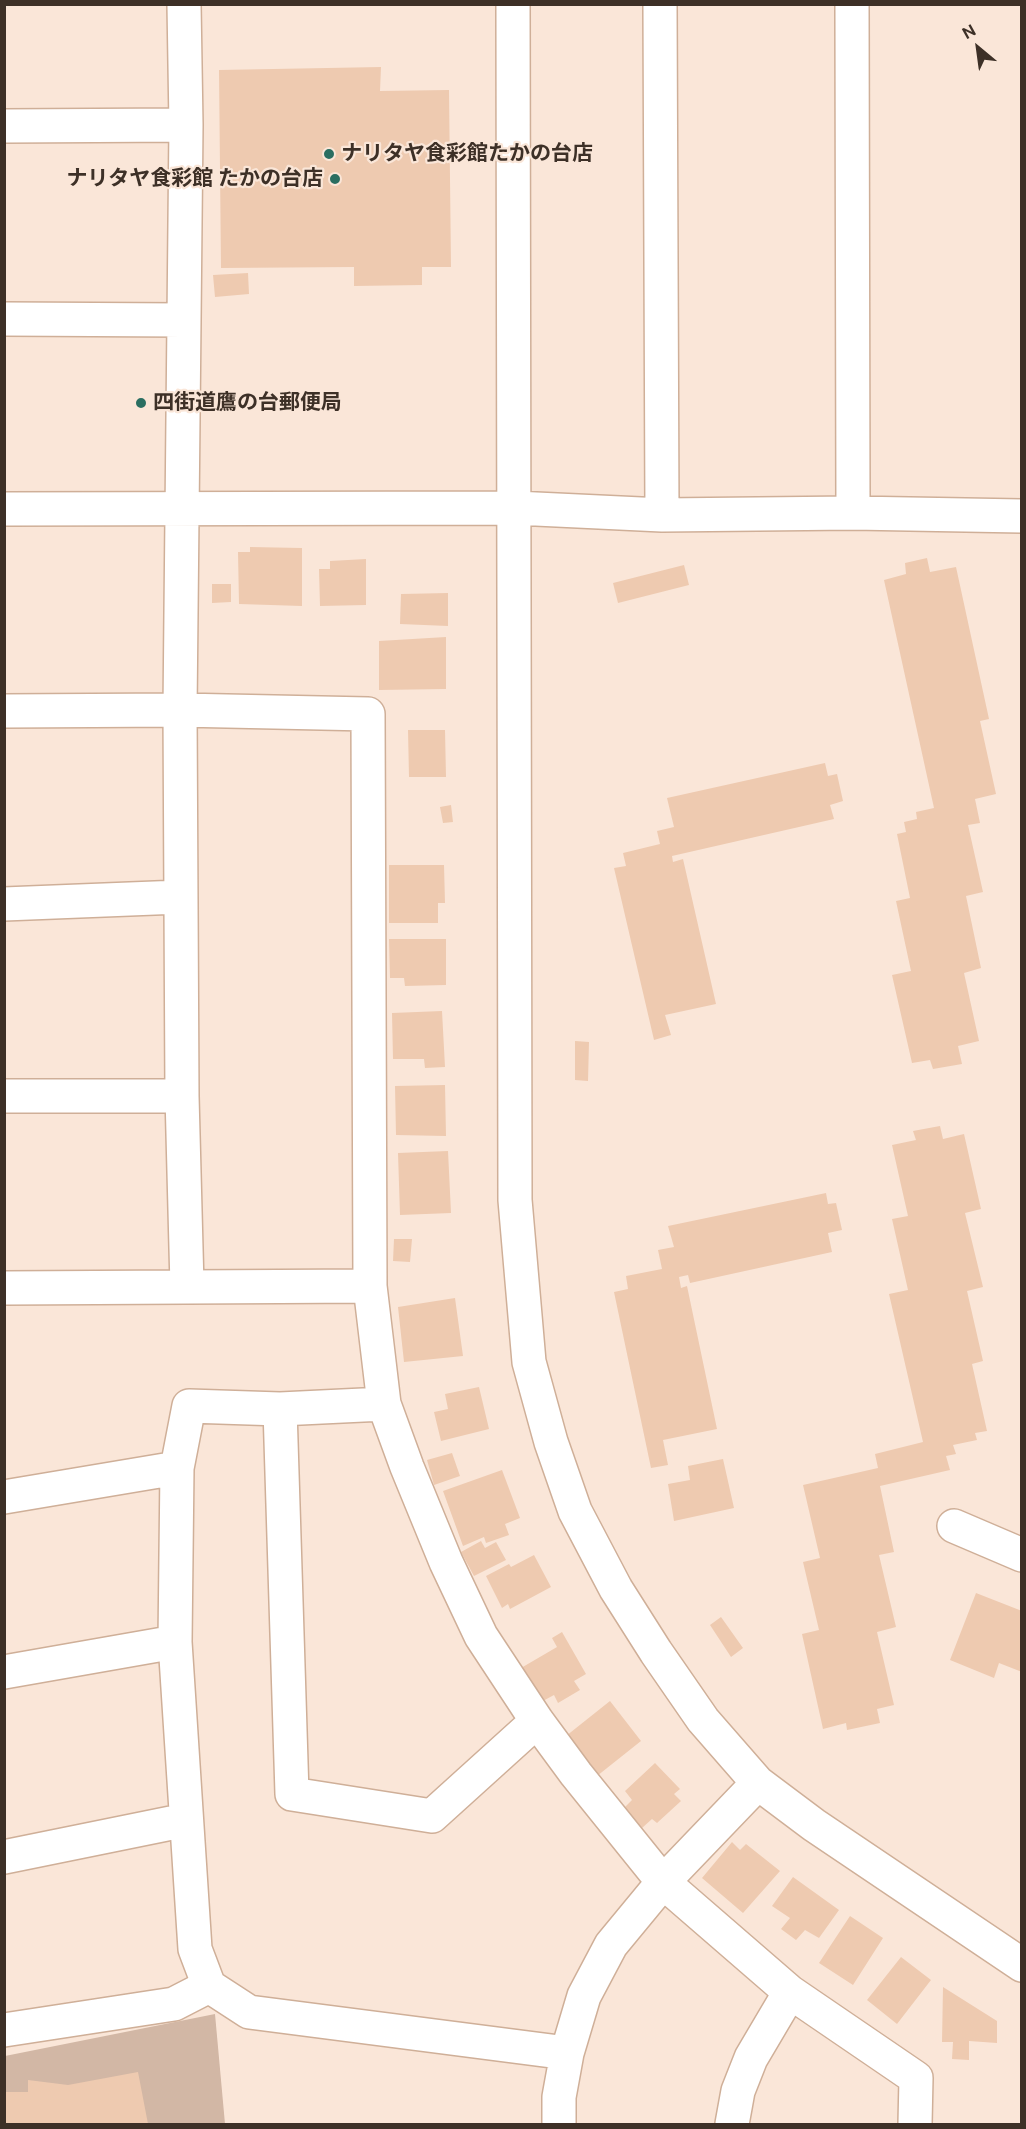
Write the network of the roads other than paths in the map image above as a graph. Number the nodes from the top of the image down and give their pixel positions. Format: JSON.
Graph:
{"nodes":[{"id":1,"x":184,"y":4,"type":"edge"},
{"id":2,"x":513,"y":4,"type":"edge"},
{"id":3,"x":660,"y":4,"type":"edge"},
{"id":4,"x":852,"y":4,"type":"edge"},
{"id":5,"x":186,"y":124,"type":"junction"},
{"id":6,"x":4,"y":126,"type":"edge"},
{"id":7,"x":4,"y":319,"type":"edge"},
{"id":8,"x":183,"y":320,"type":"junction"},
{"id":9,"x":183,"y":508,"type":"junction"},
{"id":10,"x":514,"y":508,"type":"junction"},
{"id":11,"x":4,"y":509,"type":"edge"},
{"id":12,"x":854,"y":513,"type":"junction"},
{"id":13,"x":662,"y":515,"type":"junction"},
{"id":14,"x":1022,"y":516,"type":"edge"},
{"id":15,"x":180,"y":710,"type":"junction"},
{"id":16,"x":4,"y":711,"type":"edge"},
{"id":17,"x":180,"y":897,"type":"junction"},
{"id":18,"x":4,"y":904,"type":"edge"},
{"id":19,"x":4,"y":1096,"type":"edge"},
{"id":20,"x":182,"y":1096,"type":"junction"},
{"id":21,"x":187,"y":1286,"type":"junction"},
{"id":22,"x":370,"y":1286,"type":"junction"},
{"id":23,"x":4,"y":1288,"type":"edge"},
{"id":24,"x":384,"y":1404,"type":"junction"},
{"id":25,"x":280,"y":1409,"type":"junction"},
{"id":26,"x":177,"y":1468,"type":"junction"},
{"id":27,"x":4,"y":1497,"type":"edge"},
{"id":28,"x":954,"y":1526,"type":"dead end"},
{"id":29,"x":1022,"y":1555,"type":"edge"},
{"id":30,"x":175,"y":1642,"type":"junction"},
{"id":31,"x":4,"y":1672,"type":"edge"},
{"id":32,"x":537,"y":1721,"type":"junction"},
{"id":33,"x":758,"y":1783,"type":"junction"},
{"id":34,"x":186,"y":1820,"type":"junction"},
{"id":35,"x":4,"y":1857,"type":"edge"},
{"id":36,"x":663,"y":1882,"type":"junction"},
{"id":37,"x":1022,"y":1965,"type":"edge"},
{"id":38,"x":208,"y":1986,"type":"junction"},
{"id":39,"x":790,"y":1992,"type":"junction"},
{"id":40,"x":4,"y":2030,"type":"edge"},
{"id":41,"x":567,"y":2053,"type":"junction"},
{"id":42,"x":559,"y":2124,"type":"edge"},
{"id":43,"x":732,"y":2124,"type":"edge"},
{"id":44,"x":915,"y":2124,"type":"edge"}],
"edges":[{"from":1,"to":5,"type":"street"},
{"from":2,"to":10,"type":"street"},
{"from":3,"to":13,"type":"street"},
{"from":4,"to":12,"type":"street"},
{"from":5,"to":6,"type":"street"},
{"from":5,"to":8,"type":"street"},
{"from":7,"to":8,"type":"street"},
{"from":8,"to":9,"type":"street"},
{"from":9,"to":10,"type":"street"},
{"from":9,"to":11,"type":"street"},
{"from":9,"to":15,"type":"street"},
{"from":10,"to":13,"type":"street"},
{"from":10,"to":33,"type":"street"},
{"from":12,"to":13,"type":"street"},
{"from":12,"to":14,"type":"street"},
{"from":15,"to":16,"type":"street"},
{"from":15,"to":17,"type":"street"},
{"from":15,"to":22,"type":"street"},
{"from":17,"to":18,"type":"street"},
{"from":17,"to":20,"type":"street"},
{"from":19,"to":20,"type":"street"},
{"from":20,"to":21,"type":"street"},
{"from":21,"to":22,"type":"street"},
{"from":21,"to":23,"type":"street"},
{"from":22,"to":24,"type":"street"},
{"from":24,"to":25,"type":"street"},
{"from":24,"to":32,"type":"street"},
{"from":25,"to":26,"type":"street"},
{"from":25,"to":32,"type":"street"},
{"from":26,"to":27,"type":"street"},
{"from":26,"to":30,"type":"street"},
{"from":28,"to":29,"type":"street"},
{"from":30,"to":31,"type":"street"},
{"from":30,"to":34,"type":"street"},
{"from":32,"to":36,"type":"street"},
{"from":33,"to":36,"type":"street"},
{"from":33,"to":37,"type":"street"},
{"from":34,"to":35,"type":"street"},
{"from":34,"to":38,"type":"street"},
{"from":36,"to":39,"type":"street"},
{"from":36,"to":41,"type":"street"},
{"from":38,"to":40,"type":"street"},
{"from":38,"to":41,"type":"street"},
{"from":39,"to":43,"type":"street"},
{"from":39,"to":44,"type":"street"},
{"from":41,"to":42,"type":"street"}]}
